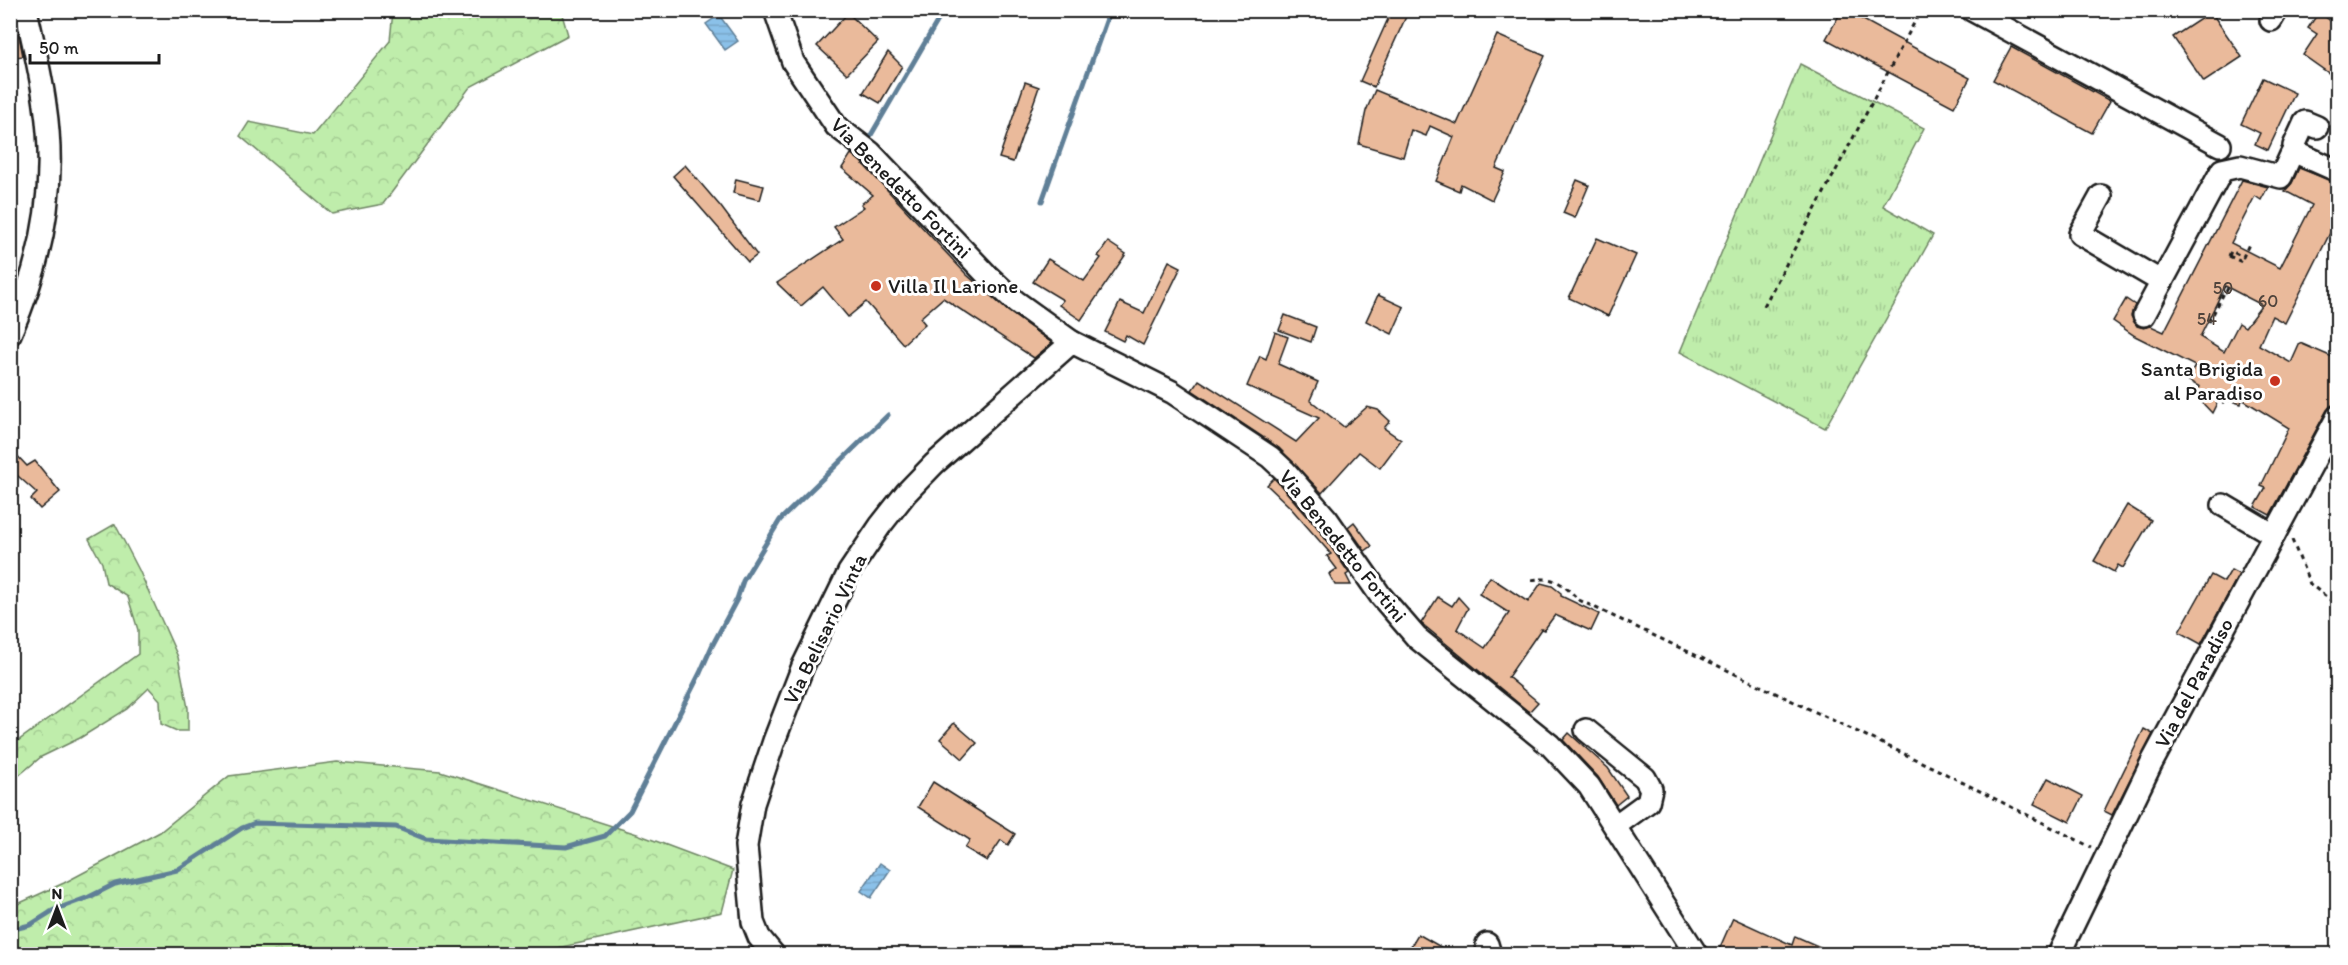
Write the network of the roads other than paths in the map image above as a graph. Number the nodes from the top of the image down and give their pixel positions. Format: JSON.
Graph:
{"nodes":[{"id":1,"x":26,"y":10,"type":"edge"},
{"id":2,"x":775,"y":10,"type":"edge"},
{"id":3,"x":1972,"y":10,"type":"edge"},
{"id":4,"x":2317,"y":127,"type":"dead end"},
{"id":5,"x":2220,"y":145,"type":"dead end"},
{"id":6,"x":2295,"y":152,"type":"junction"},
{"id":7,"x":2337,"y":171,"type":"edge"},
{"id":8,"x":2101,"y":196,"type":"dead end"},
{"id":9,"x":2162,"y":282,"type":"junction"},
{"id":10,"x":2144,"y":315,"type":"dead end"},
{"id":11,"x":10,"y":334,"type":"edge"},
{"id":12,"x":1072,"y":342,"type":"junction"},
{"id":13,"x":2337,"y":416,"type":"edge"},
{"id":14,"x":2223,"y":505,"type":"dead end"},
{"id":15,"x":2279,"y":526,"type":"junction"},
{"id":16,"x":1586,"y":730,"type":"dead end"},
{"id":17,"x":1615,"y":826,"type":"junction"},
{"id":18,"x":773,"y":954,"type":"edge"},
{"id":19,"x":1696,"y":954,"type":"edge"},
{"id":20,"x":2059,"y":954,"type":"edge"}],
"edges":[{"from":1,"to":11,"type":"street"},
{"from":2,"to":12,"type":"street","name":"Via Benedetto Fortini"},
{"from":3,"to":5,"type":"street"},
{"from":4,"to":6,"type":"street"},
{"from":6,"to":7,"type":"street"},
{"from":6,"to":9,"type":"street"},
{"from":8,"to":9,"type":"street"},
{"from":9,"to":10,"type":"street"},
{"from":12,"to":17,"type":"street","name":"Via Benedetto Fortini"},
{"from":12,"to":18,"type":"street","name":"Via Belisario Vinta"},
{"from":13,"to":15,"type":"street","name":"Via del Paradiso"},
{"from":14,"to":15,"type":"street"},
{"from":15,"to":20,"type":"street","name":"Via del Paradiso"},
{"from":16,"to":17,"type":"street"},
{"from":17,"to":19,"type":"street","name":"Via Benedetto Fortini"}]}
